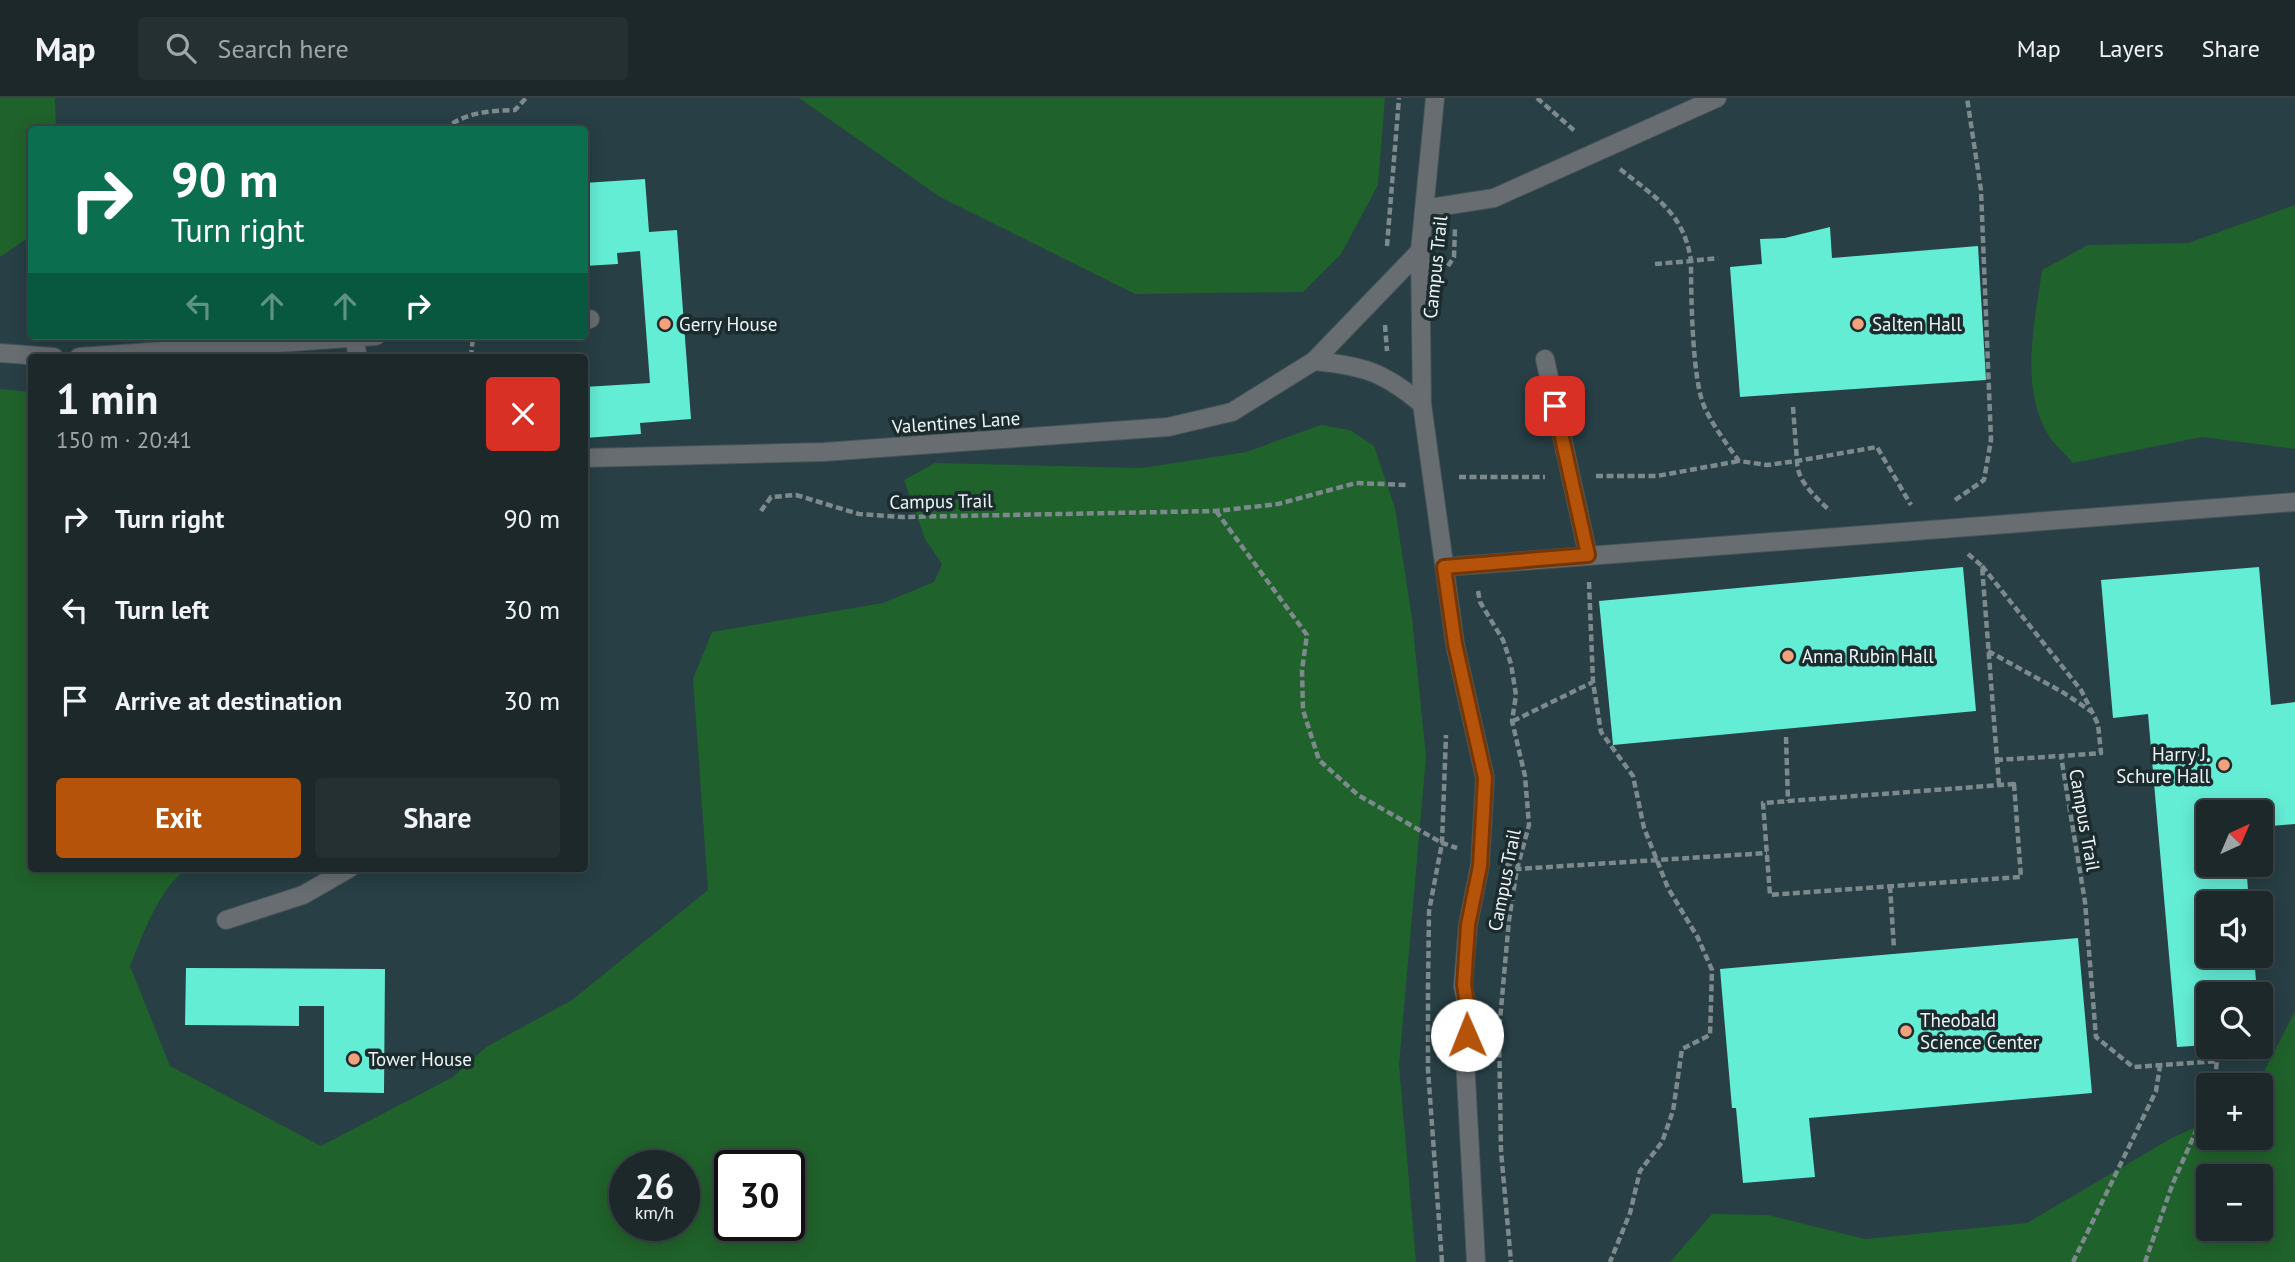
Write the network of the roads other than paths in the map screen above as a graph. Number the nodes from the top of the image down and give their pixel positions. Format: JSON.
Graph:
{"nodes":[{"id":1,"x":1435,"y":98,"type":"edge"},
{"id":2,"x":1717,"y":98,"type":"edge"},
{"id":3,"x":1423,"y":209,"type":"junction"},
{"id":4,"x":1420,"y":251,"type":"junction"},
{"id":5,"x":325,"y":340,"type":"edge"},
{"id":6,"x":0,"y":353,"type":"edge"},
{"id":7,"x":122,"y":354,"type":"edge"},
{"id":8,"x":28,"y":355,"type":"edge"},
{"id":9,"x":1545,"y":359,"type":"dead end"},
{"id":10,"x":1314,"y":361,"type":"junction"},
{"id":11,"x":1422,"y":404,"type":"junction"},
{"id":12,"x":588,"y":458,"type":"edge"},
{"id":13,"x":2295,"y":502,"type":"edge"},
{"id":14,"x":1588,"y":555,"type":"junction"},
{"id":15,"x":1444,"y":567,"type":"junction"},
{"id":16,"x":343,"y":872,"type":"edge"},
{"id":17,"x":226,"y":920,"type":"dead end"},
{"id":18,"x":1476,"y":1262,"type":"edge"}],
"edges":[{"from":1,"to":3,"type":"street"},
{"from":2,"to":3,"type":"street"},
{"from":3,"to":4,"type":"street"},
{"from":4,"to":10,"type":"street","name":"Valentines Lane"},
{"from":4,"to":11,"type":"street"},
{"from":5,"to":7,"type":"street"},
{"from":6,"to":8,"type":"street"},
{"from":9,"to":14,"type":"street"},
{"from":10,"to":11,"type":"street"},
{"from":10,"to":12,"type":"street","name":"Valentines Lane"},
{"from":11,"to":15,"type":"street"},
{"from":13,"to":14,"type":"street"},
{"from":14,"to":15,"type":"street"},
{"from":15,"to":18,"type":"street"},
{"from":16,"to":17,"type":"street"}]}
